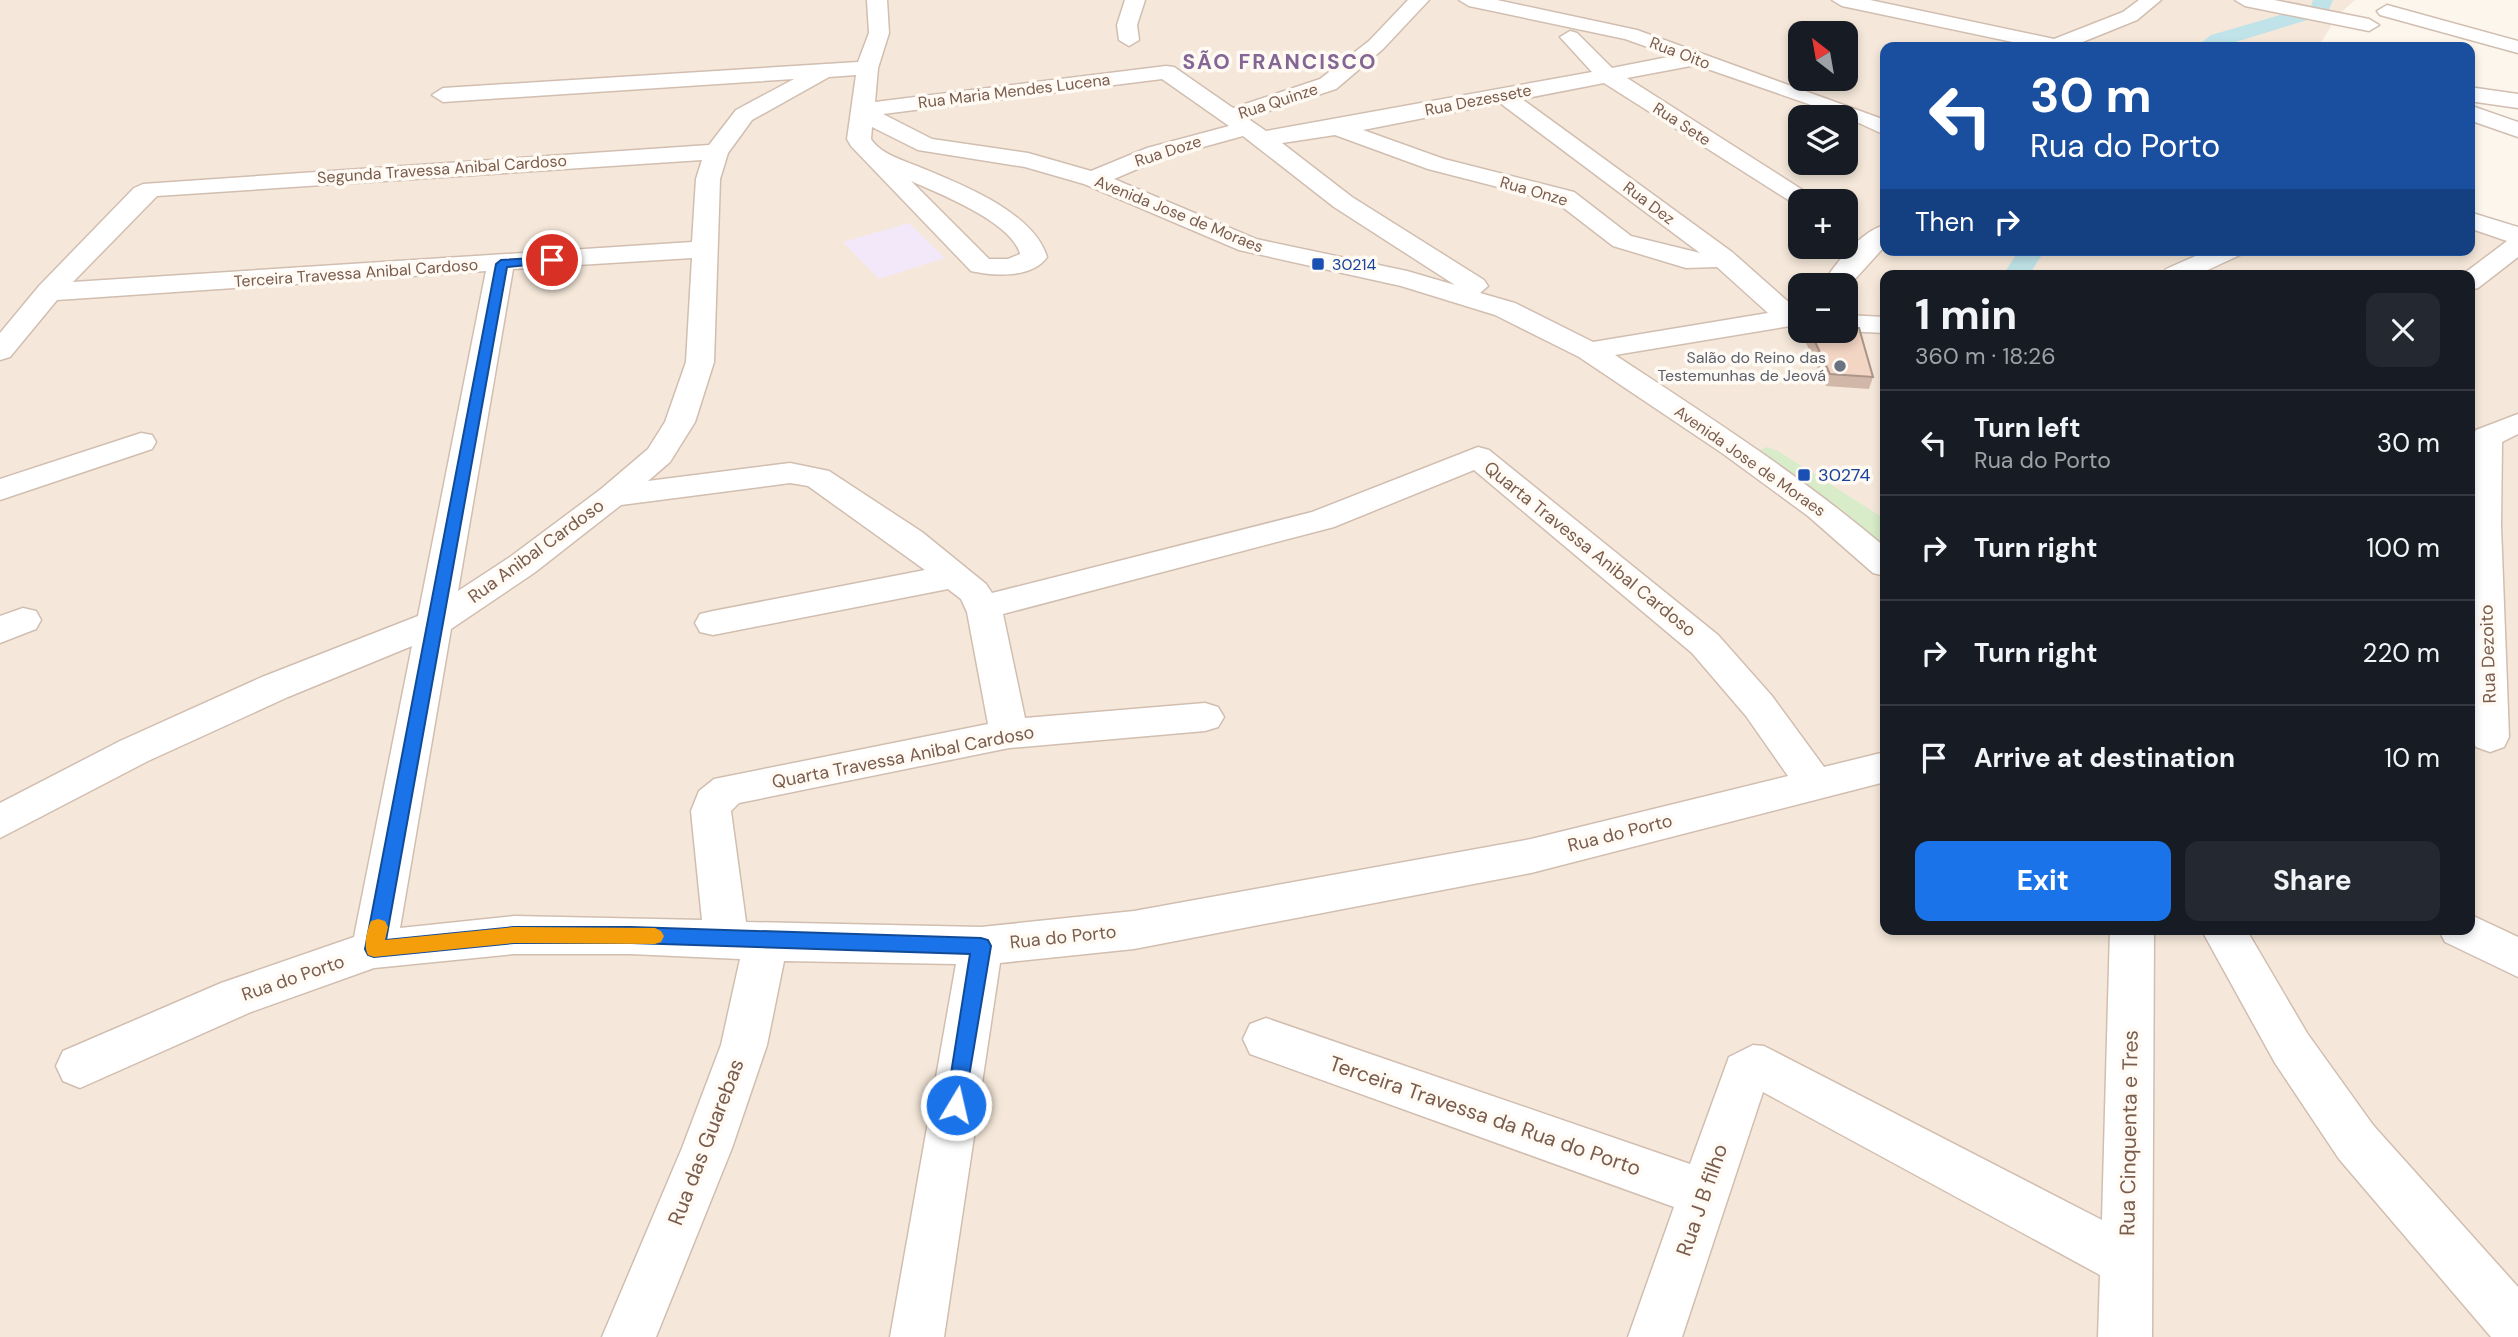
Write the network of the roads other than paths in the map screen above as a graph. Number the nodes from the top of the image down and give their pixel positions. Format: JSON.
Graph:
{"nodes":[{"id":1,"x":877,"y":0,"type":"edge"},
{"id":2,"x":1135,"y":0,"type":"edge"},
{"id":3,"x":1419,"y":0,"type":"edge"},
{"id":4,"x":1469,"y":0,"type":"edge"},
{"id":5,"x":1842,"y":0,"type":"edge"},
{"id":6,"x":2151,"y":0,"type":"edge"},
{"id":7,"x":2245,"y":0,"type":"edge"},
{"id":8,"x":2393,"y":5,"type":"edge"},
{"id":9,"x":1570,"y":37,"type":"dead end"},
{"id":10,"x":1129,"y":40,"type":"dead end"},
{"id":11,"x":2035,"y":42,"type":"edge"},
{"id":12,"x":2063,"y":42,"type":"edge"},
{"id":13,"x":2518,"y":47,"type":"edge"},
{"id":14,"x":1693,"y":59,"type":"junction"},
{"id":15,"x":867,"y":68,"type":"junction"},
{"id":16,"x":824,"y":71,"type":"junction"},
{"id":17,"x":1607,"y":75,"type":"junction"},
{"id":18,"x":443,"y":94,"type":"dead end"},
{"id":19,"x":1502,"y":94,"type":"junction"},
{"id":20,"x":2475,"y":95,"type":"edge"},
{"id":21,"x":2518,"y":102,"type":"edge"},
{"id":22,"x":863,"y":111,"type":"junction"},
{"id":23,"x":2475,"y":114,"type":"edge"},
{"id":24,"x":1880,"y":126,"type":"edge"},
{"id":25,"x":1246,"y":128,"type":"junction"},
{"id":26,"x":1336,"y":128,"type":"junction"},
{"id":27,"x":2518,"y":130,"type":"edge"},
{"id":28,"x":716,"y":152,"type":"junction"},
{"id":29,"x":876,"y":157,"type":"junction"},
{"id":30,"x":1093,"y":179,"type":"junction"},
{"id":31,"x":1788,"y":192,"type":"edge"},
{"id":32,"x":2475,"y":221,"type":"edge"},
{"id":33,"x":1858,"y":233,"type":"edge"},
{"id":34,"x":2518,"y":236,"type":"edge"},
{"id":35,"x":705,"y":238,"type":"junction"},
{"id":36,"x":1877,"y":239,"type":"edge"},
{"id":37,"x":2518,"y":244,"type":"edge"},
{"id":38,"x":2218,"y":256,"type":"edge"},
{"id":39,"x":1723,"y":258,"type":"junction"},
{"id":40,"x":501,"y":264,"type":"junction"},
{"id":41,"x":2186,"y":270,"type":"edge"},
{"id":42,"x":1846,"y":273,"type":"edge"},
{"id":43,"x":2488,"y":277,"type":"edge"},
{"id":44,"x":49,"y":292,"type":"junction"},
{"id":45,"x":1505,"y":309,"type":"junction"},
{"id":46,"x":1788,"y":309,"type":"edge"},
{"id":47,"x":1788,"y":318,"type":"edge"},
{"id":48,"x":1858,"y":324,"type":"edge"},
{"id":49,"x":1880,"y":325,"type":"edge"},
{"id":50,"x":0,"y":351,"type":"edge"},
{"id":51,"x":1589,"y":351,"type":"junction"},
{"id":52,"x":2498,"y":434,"type":"edge"},
{"id":53,"x":141,"y":442,"type":"dead end"},
{"id":54,"x":0,"y":490,"type":"edge"},
{"id":55,"x":612,"y":496,"type":"junction"},
{"id":56,"x":1880,"y":561,"type":"edge"},
{"id":57,"x":954,"y":576,"type":"junction"},
{"id":58,"x":983,"y":607,"type":"junction"},
{"id":59,"x":713,"y":623,"type":"dead end"},
{"id":60,"x":433,"y":624,"type":"junction"},
{"id":61,"x":1205,"y":717,"type":"dead end"},
{"id":62,"x":1009,"y":734,"type":"junction"},
{"id":63,"x":2493,"y":739,"type":"edge"},
{"id":64,"x":1880,"y":767,"type":"edge"},
{"id":65,"x":1815,"y":784,"type":"junction"},
{"id":66,"x":728,"y":790,"type":"joint"},
{"id":67,"x":0,"y":822,"type":"edge"},
{"id":68,"x":2133,"y":935,"type":"edge"},
{"id":69,"x":2232,"y":935,"type":"edge"},
{"id":70,"x":2472,"y":935,"type":"edge"},
{"id":71,"x":746,"y":941,"type":"junction"},
{"id":72,"x":981,"y":946,"type":"junction"},
{"id":73,"x":374,"y":949,"type":"junction"},
{"id":74,"x":2518,"y":958,"type":"edge"},
{"id":75,"x":1266,"y":1039,"type":"dead end"},
{"id":76,"x":80,"y":1066,"type":"dead end"},
{"id":77,"x":1703,"y":1193,"type":"junction"},
{"id":78,"x":2127,"y":1261,"type":"junction"},
{"id":79,"x":2518,"y":1327,"type":"edge"},
{"id":80,"x":629,"y":1337,"type":"edge"},
{"id":81,"x":917,"y":1337,"type":"edge"},
{"id":82,"x":1655,"y":1337,"type":"edge"},
{"id":83,"x":2125,"y":1337,"type":"edge"}],
"edges":[{"from":1,"to":15,"type":"street"},
{"from":2,"to":10,"type":"street"},
{"from":3,"to":25,"type":"street","name":"Rua Quinze"},
{"from":4,"to":14,"type":"street","name":"Rua Oito"},
{"from":5,"to":11,"type":"street"},
{"from":6,"to":12,"type":"street"},
{"from":7,"to":8,"type":"street"},
{"from":8,"to":13,"type":"street"},
{"from":9,"to":17,"type":"street","name":"Rua Sete"},
{"from":14,"to":17,"type":"street","name":"Rua Dezessete"},
{"from":14,"to":24,"type":"street","name":"Rua Oito"},
{"from":15,"to":16,"type":"street"},
{"from":15,"to":22,"type":"street"},
{"from":16,"to":18,"type":"street"},
{"from":16,"to":28,"type":"street"},
{"from":17,"to":19,"type":"street","name":"Rua Dezessete"},
{"from":17,"to":31,"type":"street","name":"Rua Sete"},
{"from":19,"to":26,"type":"street","name":"Rua Dezessete"},
{"from":19,"to":39,"type":"street","name":"Rua Dez"},
{"from":20,"to":21,"type":"street"},
{"from":22,"to":25,"type":"street","name":"Rua Maria Mendes Lucena"},
{"from":22,"to":29,"type":"street"},
{"from":22,"to":30,"type":"street","name":"Avenida Jose de Moraes"},
{"from":23,"to":27,"type":"street"},
{"from":25,"to":26,"type":"street","name":"Rua Dezessete"},
{"from":25,"to":30,"type":"street","name":"Rua Doze"},
{"from":25,"to":45,"type":"street"},
{"from":26,"to":39,"type":"street","name":"Rua Onze"},
{"from":28,"to":35,"type":"street"},
{"from":28,"to":44,"type":"street","name":"Segunda Travessa Anibal Cardoso"},
{"from":29,"to":29,"type":"street"},
{"from":30,"to":45,"type":"street","name":"Avenida Jose de Moraes"},
{"from":32,"to":34,"type":"street"},
{"from":33,"to":36,"type":"street"},
{"from":35,"to":40,"type":"street","name":"Terceira Travessa Anibal Cardoso"},
{"from":35,"to":55,"type":"street","name":"Rua Anibal Cardoso"},
{"from":36,"to":42,"type":"street"},
{"from":37,"to":43,"type":"street"},
{"from":38,"to":41,"type":"street"},
{"from":39,"to":46,"type":"street","name":"Rua Dez"},
{"from":40,"to":44,"type":"street","name":"Terceira Travessa Anibal Cardoso"},
{"from":40,"to":60,"type":"street"},
{"from":44,"to":50,"type":"street"},
{"from":45,"to":51,"type":"street","name":"Avenida Jose de Moraes"},
{"from":47,"to":51,"type":"street"},
{"from":48,"to":49,"type":"street"},
{"from":51,"to":56,"type":"street","name":"Avenida Jose de Moraes"},
{"from":52,"to":63,"type":"street","name":"Rua Dezoito"},
{"from":53,"to":54,"type":"street"},
{"from":55,"to":57,"type":"street"},
{"from":55,"to":60,"type":"street","name":"Rua Anibal Cardoso"},
{"from":57,"to":58,"type":"street"},
{"from":57,"to":59,"type":"street"},
{"from":58,"to":62,"type":"street"},
{"from":58,"to":65,"type":"street","name":"Quarta Travessa Anibal Cardoso"},
{"from":60,"to":67,"type":"street","name":"Rua Anibal Cardoso"},
{"from":60,"to":73,"type":"street"},
{"from":61,"to":62,"type":"street","name":"Quarta Travessa Anibal Cardoso"},
{"from":62,"to":66,"type":"street","name":"Quarta Travessa Anibal Cardoso"},
{"from":64,"to":65,"type":"street","name":"Rua do Porto"},
{"from":65,"to":72,"type":"street","name":"Rua do Porto"},
{"from":66,"to":71,"type":"street","name":"Rua das Guarebas"},
{"from":68,"to":78,"type":"street","name":"Rua Cinquenta e Tres"},
{"from":69,"to":79,"type":"street"},
{"from":70,"to":74,"type":"street"},
{"from":71,"to":72,"type":"street","name":"Rua do Porto"},
{"from":71,"to":73,"type":"street","name":"Rua do Porto"},
{"from":71,"to":80,"type":"street","name":"Rua das Guarebas"},
{"from":72,"to":81,"type":"street"},
{"from":73,"to":76,"type":"street","name":"Rua do Porto"},
{"from":75,"to":77,"type":"street","name":"Terceira Travessa da Rua do Porto"},
{"from":77,"to":78,"type":"street","name":"Rua J B filho"},
{"from":77,"to":82,"type":"street","name":"Rua J B filho"},
{"from":78,"to":83,"type":"street","name":"Rua Cinquenta e Tres"}]}
